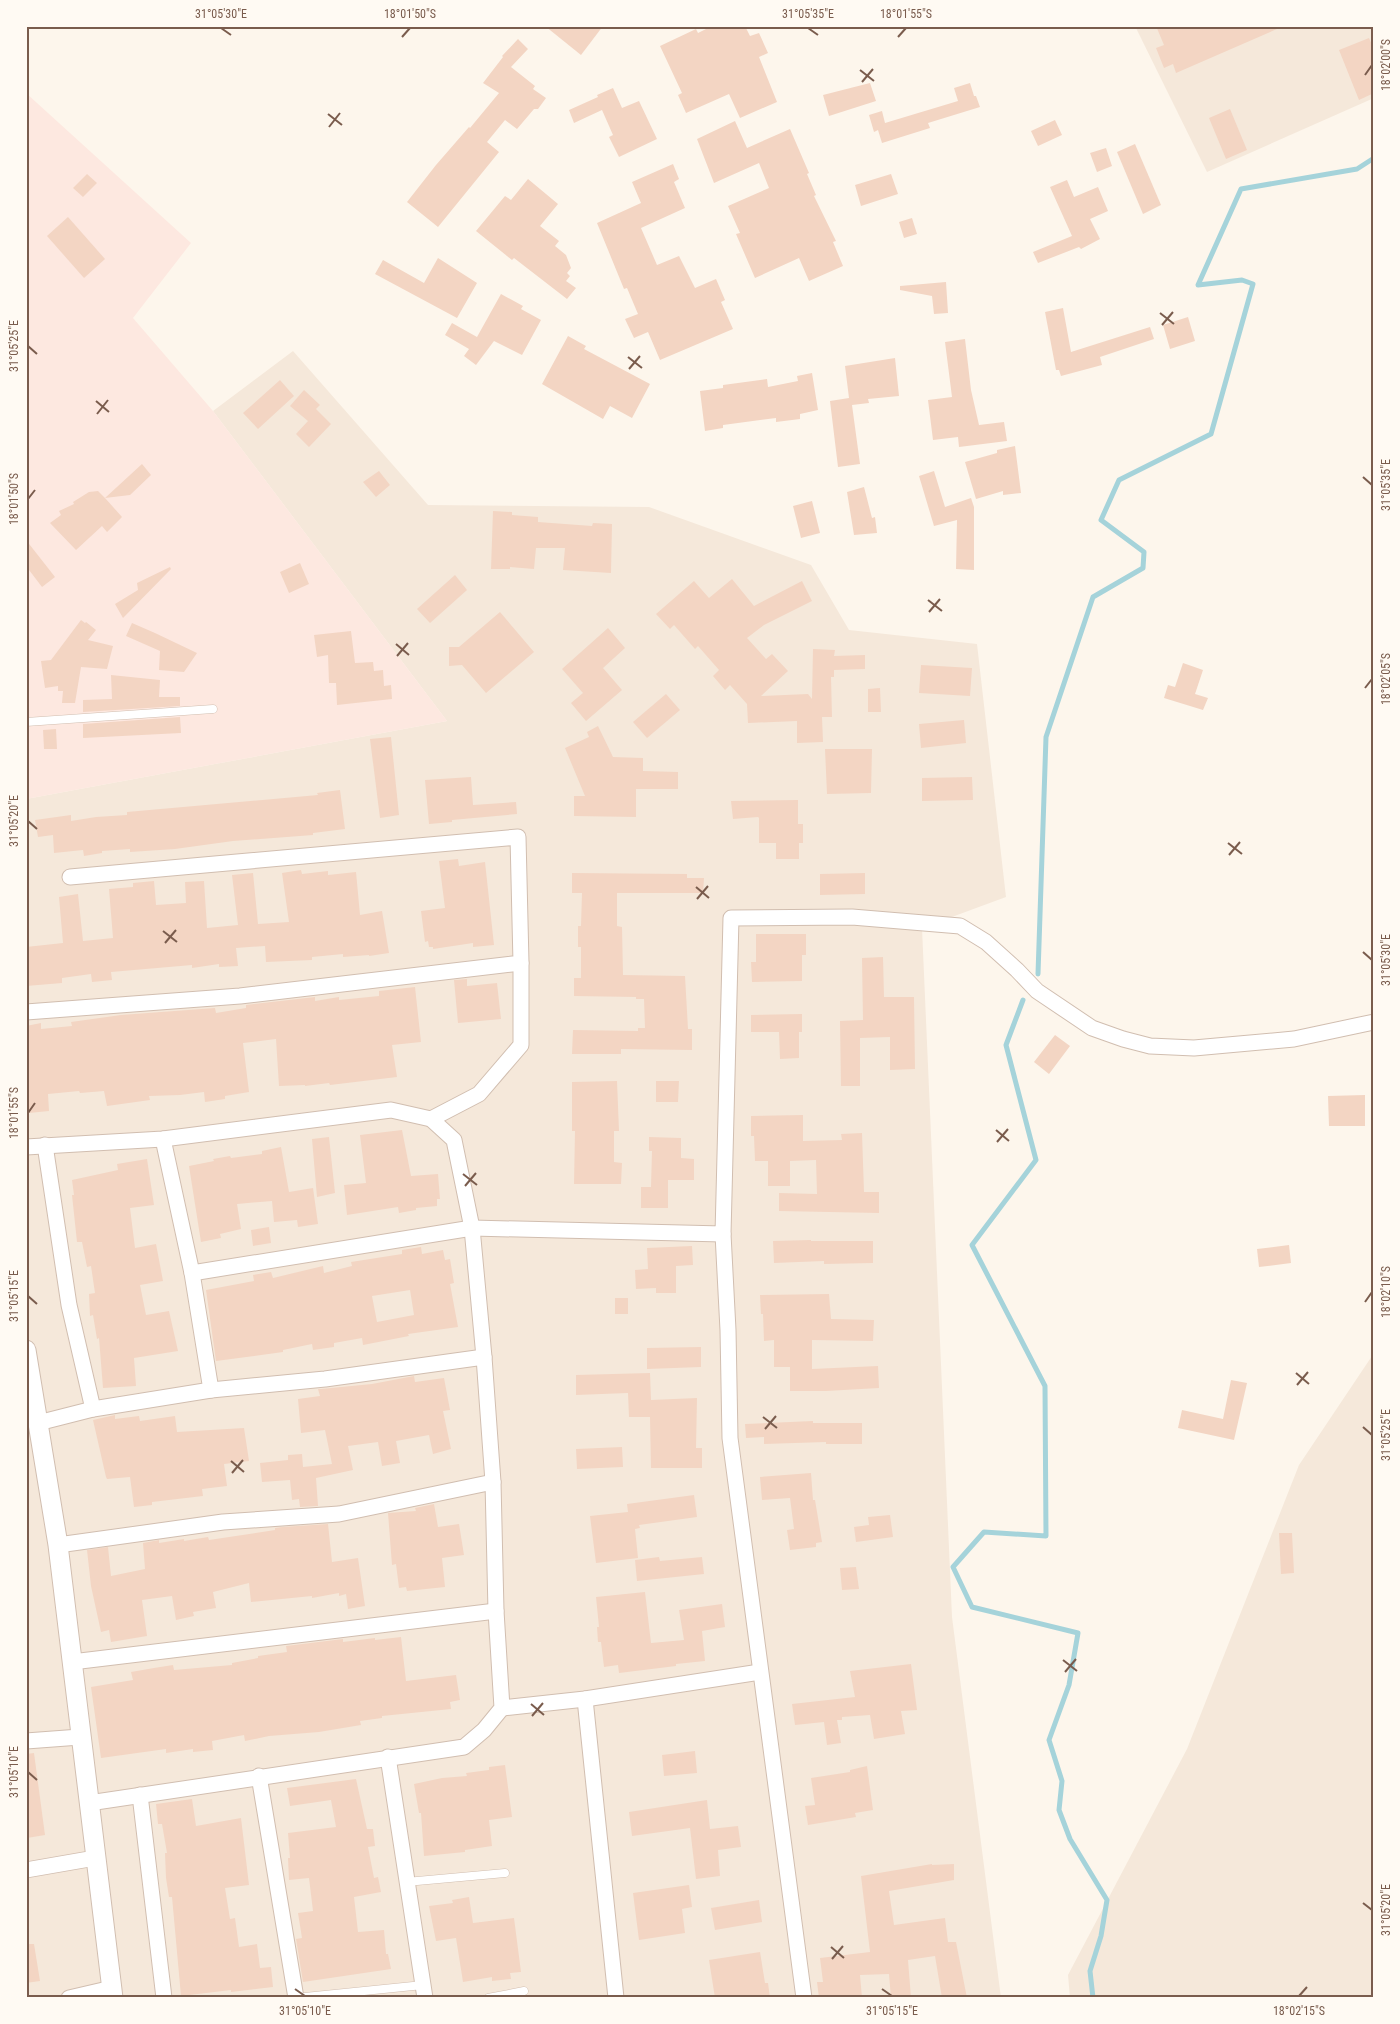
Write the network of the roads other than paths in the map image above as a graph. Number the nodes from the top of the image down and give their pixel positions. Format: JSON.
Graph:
{"nodes":[{"id":1,"x":213,"y":709,"type":"dead end"},
{"id":2,"x":26,"y":722,"type":"edge"},
{"id":3,"x":70,"y":877,"type":"dead end"},
{"id":4,"x":521,"y":963,"type":"junction"},
{"id":5,"x":26,"y":1012,"type":"edge"},
{"id":6,"x":1374,"y":1022,"type":"edge"},
{"id":7,"x":431,"y":1119,"type":"junction"},
{"id":8,"x":163,"y":1139,"type":"junction"},
{"id":9,"x":45,"y":1145,"type":"junction"},
{"id":10,"x":26,"y":1147,"type":"edge"},
{"id":11,"x":472,"y":1228,"type":"junction"},
{"id":12,"x":722,"y":1234,"type":"junction"},
{"id":13,"x":192,"y":1273,"type":"junction"},
{"id":14,"x":26,"y":1350,"type":"edge"},
{"id":15,"x":484,"y":1357,"type":"junction"},
{"id":16,"x":211,"y":1390,"type":"junction"},
{"id":17,"x":93,"y":1410,"type":"junction"},
{"id":18,"x":38,"y":1423,"type":"junction"},
{"id":19,"x":493,"y":1482,"type":"junction"},
{"id":20,"x":58,"y":1545,"type":"junction"},
{"id":21,"x":496,"y":1611,"type":"junction"},
{"id":22,"x":72,"y":1662,"type":"junction"},
{"id":23,"x":760,"y":1672,"type":"junction"},
{"id":24,"x":585,"y":1699,"type":"junction"},
{"id":25,"x":502,"y":1708,"type":"junction"},
{"id":26,"x":80,"y":1737,"type":"junction"},
{"id":27,"x":26,"y":1741,"type":"edge"},
{"id":28,"x":388,"y":1757,"type":"junction"},
{"id":29,"x":259,"y":1776,"type":"junction"},
{"id":30,"x":140,"y":1796,"type":"junction"},
{"id":31,"x":89,"y":1802,"type":"junction"},
{"id":32,"x":95,"y":1858,"type":"junction"},
{"id":33,"x":26,"y":1870,"type":"edge"},
{"id":34,"x":505,"y":1873,"type":"dead end"},
{"id":35,"x":406,"y":1882,"type":"junction"},
{"id":36,"x":424,"y":1991,"type":"edge"},
{"id":37,"x":524,"y":1991,"type":"dead end"},
{"id":38,"x":112,"y":1993,"type":"edge"},
{"id":39,"x":69,"y":1998,"type":"edge"},
{"id":40,"x":164,"y":1998,"type":"edge"},
{"id":41,"x":296,"y":1998,"type":"edge"},
{"id":42,"x":488,"y":1998,"type":"edge"},
{"id":43,"x":616,"y":1998,"type":"edge"},
{"id":44,"x":804,"y":1998,"type":"edge"}],
"edges":[{"from":1,"to":2,"type":"lane"},
{"from":3,"to":4,"type":"street"},
{"from":4,"to":5,"type":"street"},
{"from":4,"to":7,"type":"street"},
{"from":6,"to":12,"type":"street"},
{"from":7,"to":8,"type":"street"},
{"from":7,"to":11,"type":"street"},
{"from":8,"to":9,"type":"street"},
{"from":8,"to":13,"type":"street"},
{"from":9,"to":10,"type":"street"},
{"from":9,"to":17,"type":"street"},
{"from":11,"to":12,"type":"street"},
{"from":11,"to":13,"type":"street"},
{"from":11,"to":15,"type":"street"},
{"from":12,"to":23,"type":"street"},
{"from":13,"to":16,"type":"street"},
{"from":14,"to":18,"type":"street"},
{"from":15,"to":16,"type":"street"},
{"from":15,"to":19,"type":"street"},
{"from":16,"to":17,"type":"street"},
{"from":17,"to":18,"type":"street"},
{"from":18,"to":20,"type":"street"},
{"from":19,"to":20,"type":"street"},
{"from":19,"to":21,"type":"street"},
{"from":20,"to":22,"type":"street"},
{"from":21,"to":22,"type":"street"},
{"from":21,"to":25,"type":"street"},
{"from":22,"to":26,"type":"street"},
{"from":23,"to":24,"type":"street"},
{"from":23,"to":44,"type":"street"},
{"from":24,"to":25,"type":"street"},
{"from":24,"to":43,"type":"street"},
{"from":25,"to":28,"type":"street"},
{"from":26,"to":27,"type":"street"},
{"from":26,"to":31,"type":"street"},
{"from":28,"to":29,"type":"street"},
{"from":28,"to":35,"type":"street"},
{"from":29,"to":30,"type":"street"},
{"from":29,"to":41,"type":"street"},
{"from":30,"to":31,"type":"street"},
{"from":30,"to":40,"type":"street"},
{"from":31,"to":32,"type":"street"},
{"from":32,"to":33,"type":"street"},
{"from":32,"to":38,"type":"street"},
{"from":34,"to":35,"type":"lane"},
{"from":35,"to":36,"type":"street"},
{"from":36,"to":41,"type":"lane"},
{"from":37,"to":42,"type":"lane"},
{"from":38,"to":39,"type":"street"}]}
